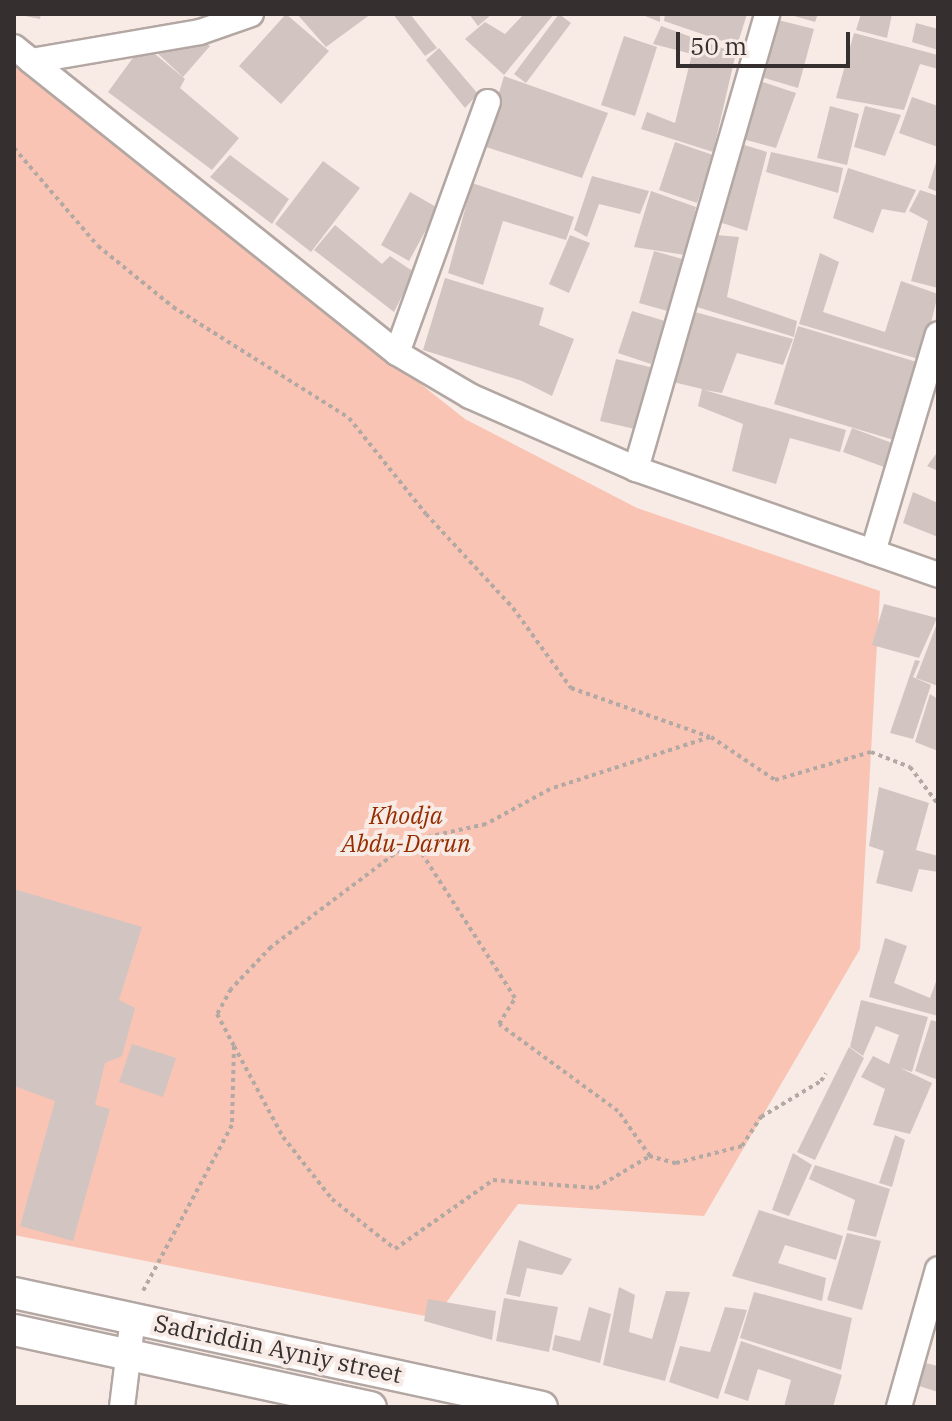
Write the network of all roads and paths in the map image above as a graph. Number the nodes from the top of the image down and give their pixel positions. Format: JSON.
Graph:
{"nodes":[{"id":1,"x":251,"y":14,"type":"edge"},
{"id":2,"x":767,"y":14,"type":"edge"},
{"id":3,"x":23,"y":54,"type":"edge"},
{"id":4,"x":488,"y":102,"type":"dead end"},
{"id":5,"x":14,"y":148,"type":"edge"},
{"id":6,"x":938,"y":334,"type":"edge"},
{"id":7,"x":397,"y":353,"type":"junction"},
{"id":8,"x":636,"y":469,"type":"junction"},
{"id":9,"x":873,"y":552,"type":"junction"},
{"id":10,"x":938,"y":575,"type":"edge"},
{"id":11,"x":710,"y":737,"type":"junction"},
{"id":12,"x":938,"y":804,"type":"edge"},
{"id":13,"x":413,"y":840,"type":"junction"},
{"id":14,"x":234,"y":1046,"type":"junction"},
{"id":15,"x":826,"y":1073,"type":"dead end"},
{"id":16,"x":649,"y":1156,"type":"junction"},
{"id":17,"x":938,"y":1269,"type":"edge"},
{"id":18,"x":14,"y":1293,"type":"edge"},
{"id":19,"x":133,"y":1317,"type":"junction"},
{"id":20,"x":14,"y":1330,"type":"edge"},
{"id":21,"x":129,"y":1352,"type":"junction"},
{"id":22,"x":122,"y":1407,"type":"edge"},
{"id":23,"x":371,"y":1407,"type":"edge"},
{"id":24,"x":542,"y":1407,"type":"edge"},
{"id":25,"x":899,"y":1407,"type":"edge"}],
"edges":[{"from":1,"to":3,"type":"street"},
{"from":2,"to":8,"type":"street"},
{"from":3,"to":7,"type":"street"},
{"from":4,"to":7,"type":"street"},
{"from":5,"to":11,"type":"path"},
{"from":6,"to":9,"type":"street"},
{"from":7,"to":8,"type":"street"},
{"from":8,"to":9,"type":"street"},
{"from":9,"to":10,"type":"street"},
{"from":11,"to":12,"type":"path"},
{"from":11,"to":13,"type":"path"},
{"from":13,"to":14,"type":"path"},
{"from":13,"to":16,"type":"path"},
{"from":14,"to":16,"type":"path"},
{"from":14,"to":19,"type":"path"},
{"from":15,"to":16,"type":"path"},
{"from":17,"to":25,"type":"street"},
{"from":18,"to":19,"type":"main road","name":"Sadriddin Ayniy street"},
{"from":19,"to":21,"type":"street"},
{"from":19,"to":24,"type":"main road","name":"Sadriddin Ayniy street"},
{"from":20,"to":21,"type":"main road","name":"Sadriddin Ayniy street"},
{"from":21,"to":22,"type":"street"},
{"from":21,"to":23,"type":"main road","name":"Sadriddin Ayniy street"}]}
